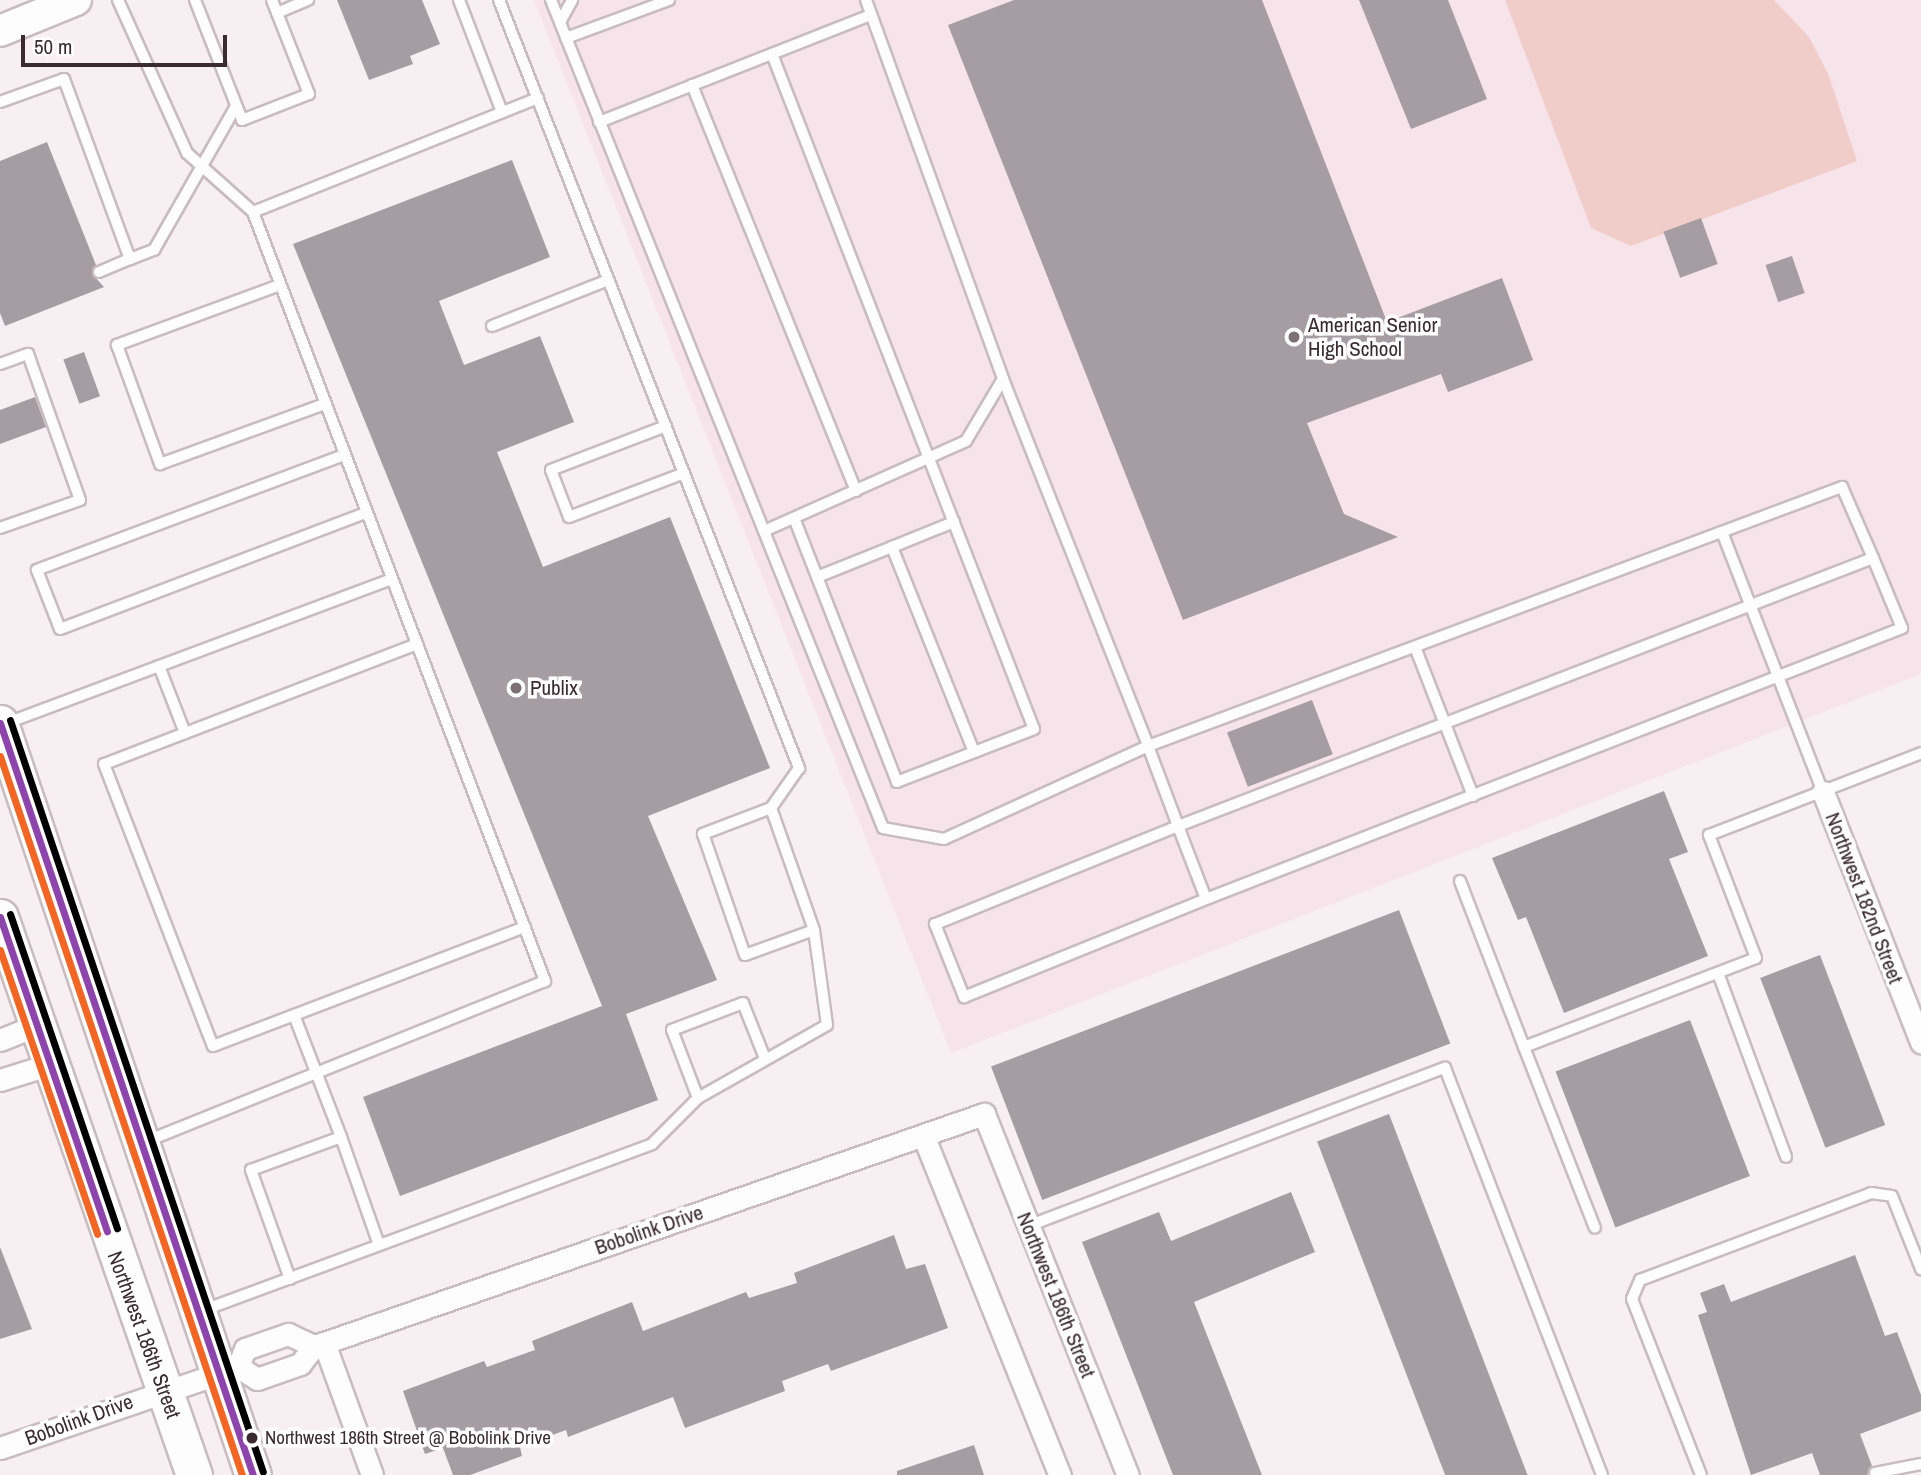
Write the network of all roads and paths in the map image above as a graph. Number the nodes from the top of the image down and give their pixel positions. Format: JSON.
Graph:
{"nodes":[{"id":1,"x":76,"y":0,"type":"edge"},
{"id":2,"x":118,"y":0,"type":"edge"},
{"id":3,"x":195,"y":0,"type":"edge"},
{"id":4,"x":272,"y":0,"type":"edge"},
{"id":5,"x":308,"y":0,"type":"edge"},
{"id":6,"x":459,"y":0,"type":"edge"},
{"id":7,"x":499,"y":0,"type":"edge"},
{"id":8,"x":551,"y":0,"type":"edge"},
{"id":9,"x":572,"y":0,"type":"edge"},
{"id":10,"x":669,"y":0,"type":"edge"},
{"id":11,"x":866,"y":0,"type":"edge"},
{"id":12,"x":277,"y":13,"type":"junction"},
{"id":13,"x":872,"y":15,"type":"junction"},
{"id":14,"x":560,"y":22,"type":"junction"},
{"id":15,"x":0,"y":31,"type":"edge"},
{"id":16,"x":566,"y":38,"type":"junction"},
{"id":17,"x":772,"y":54,"type":"junction"},
{"id":18,"x":692,"y":85,"type":"junction"},
{"id":19,"x":538,"y":98,"type":"junction"},
{"id":20,"x":0,"y":103,"type":"edge"},
{"id":21,"x":236,"y":106,"type":"junction"},
{"id":22,"x":502,"y":112,"type":"junction"},
{"id":23,"x":599,"y":122,"type":"junction"},
{"id":24,"x":204,"y":167,"type":"junction"},
{"id":25,"x":253,"y":212,"type":"junction"},
{"id":26,"x":130,"y":259,"type":"junction"},
{"id":27,"x":99,"y":272,"type":"dead end"},
{"id":28,"x":608,"y":280,"type":"junction"},
{"id":29,"x":280,"y":285,"type":"junction"},
{"id":30,"x":492,"y":326,"type":"dead end"},
{"id":31,"x":0,"y":364,"type":"edge"},
{"id":32,"x":1003,"y":379,"type":"junction"},
{"id":33,"x":325,"y":404,"type":"junction"},
{"id":34,"x":666,"y":426,"type":"junction"},
{"id":35,"x":344,"y":455,"type":"junction"},
{"id":36,"x":929,"y":459,"type":"junction"},
{"id":37,"x":684,"y":473,"type":"junction"},
{"id":38,"x":856,"y":491,"type":"junction"},
{"id":39,"x":366,"y":513,"type":"junction"},
{"id":40,"x":794,"y":517,"type":"junction"},
{"id":41,"x":954,"y":522,"type":"junction"},
{"id":42,"x":0,"y":528,"type":"edge"},
{"id":43,"x":764,"y":531,"type":"junction"},
{"id":44,"x":1722,"y":532,"type":"junction"},
{"id":45,"x":892,"y":547,"type":"junction"},
{"id":46,"x":1873,"y":558,"type":"junction"},
{"id":47,"x":817,"y":577,"type":"junction"},
{"id":48,"x":391,"y":579,"type":"junction"},
{"id":49,"x":1751,"y":606,"type":"junction"},
{"id":50,"x":417,"y":644,"type":"junction"},
{"id":51,"x":1415,"y":647,"type":"junction"},
{"id":52,"x":159,"y":666,"type":"junction"},
{"id":53,"x":1780,"y":676,"type":"junction"},
{"id":54,"x":1445,"y":724,"type":"junction"},
{"id":55,"x":0,"y":725,"type":"edge"},
{"id":56,"x":185,"y":733,"type":"junction"},
{"id":57,"x":1148,"y":746,"type":"junction"},
{"id":58,"x":974,"y":752,"type":"junction"},
{"id":59,"x":1921,"y":753,"type":"edge"},
{"id":60,"x":1823,"y":792,"type":"junction"},
{"id":61,"x":1473,"y":796,"type":"junction"},
{"id":62,"x":771,"y":808,"type":"junction"},
{"id":63,"x":1178,"y":826,"type":"junction"},
{"id":64,"x":1461,"y":881,"type":"dead end"},
{"id":65,"x":1206,"y":899,"type":"junction"},
{"id":66,"x":525,"y":927,"type":"junction"},
{"id":67,"x":814,"y":930,"type":"junction"},
{"id":68,"x":3,"y":938,"type":"edge"},
{"id":69,"x":1718,"y":973,"type":"junction"},
{"id":70,"x":294,"y":1015,"type":"junction"},
{"id":71,"x":35,"y":1026,"type":"junction"},
{"id":72,"x":0,"y":1040,"type":"edge"},
{"id":73,"x":1921,"y":1042,"type":"edge"},
{"id":74,"x":1524,"y":1047,"type":"junction"},
{"id":75,"x":764,"y":1056,"type":"junction"},
{"id":76,"x":48,"y":1065,"type":"junction"},
{"id":77,"x":316,"y":1073,"type":"junction"},
{"id":78,"x":0,"y":1080,"type":"edge"},
{"id":79,"x":698,"y":1098,"type":"junction"},
{"id":80,"x":984,"y":1114,"type":"joint"},
{"id":81,"x":923,"y":1135,"type":"junction"},
{"id":82,"x":341,"y":1137,"type":"junction"},
{"id":83,"x":142,"y":1143,"type":"junction"},
{"id":84,"x":1786,"y":1157,"type":"dead end"},
{"id":85,"x":1028,"y":1226,"type":"junction"},
{"id":86,"x":1595,"y":1228,"type":"dead end"},
{"id":87,"x":379,"y":1245,"type":"junction"},
{"id":88,"x":1921,"y":1269,"type":"edge"},
{"id":89,"x":290,"y":1279,"type":"junction"},
{"id":90,"x":197,"y":1313,"type":"junction"},
{"id":91,"x":319,"y":1344,"type":"junction"},
{"id":92,"x":228,"y":1371,"type":"junction"},
{"id":93,"x":164,"y":1390,"type":"junction"},
{"id":94,"x":0,"y":1448,"type":"edge"},
{"id":95,"x":1921,"y":1464,"type":"edge"},
{"id":96,"x":1875,"y":1473,"type":"edge"},
{"id":97,"x":194,"y":1475,"type":"edge"},
{"id":98,"x":253,"y":1475,"type":"edge"},
{"id":99,"x":372,"y":1475,"type":"edge"},
{"id":100,"x":1060,"y":1475,"type":"edge"},
{"id":101,"x":1128,"y":1475,"type":"edge"},
{"id":102,"x":1602,"y":1475,"type":"edge"},
{"id":103,"x":1701,"y":1475,"type":"edge"}],
"edges":[{"from":1,"to":15,"type":"main road"},
{"from":2,"to":24,"type":"lane"},
{"from":3,"to":21,"type":"lane"},
{"from":4,"to":12,"type":"lane"},
{"from":5,"to":12,"type":"lane"},
{"from":6,"to":22,"type":"lane"},
{"from":7,"to":19,"type":"lane"},
{"from":8,"to":14,"type":"lane"},
{"from":9,"to":14,"type":"lane"},
{"from":10,"to":16,"type":"lane"},
{"from":11,"to":13,"type":"lane"},
{"from":12,"to":21,"type":"lane"},
{"from":13,"to":17,"type":"lane"},
{"from":13,"to":32,"type":"lane"},
{"from":14,"to":16,"type":"lane"},
{"from":16,"to":23,"type":"lane"},
{"from":17,"to":18,"type":"lane"},
{"from":17,"to":36,"type":"lane"},
{"from":18,"to":23,"type":"lane"},
{"from":18,"to":38,"type":"lane"},
{"from":19,"to":22,"type":"lane"},
{"from":19,"to":28,"type":"lane"},
{"from":20,"to":26,"type":"lane"},
{"from":21,"to":24,"type":"lane"},
{"from":22,"to":25,"type":"lane"},
{"from":23,"to":43,"type":"lane"},
{"from":24,"to":25,"type":"lane"},
{"from":24,"to":26,"type":"lane"},
{"from":25,"to":29,"type":"lane"},
{"from":26,"to":27,"type":"lane"},
{"from":28,"to":30,"type":"lane"},
{"from":28,"to":34,"type":"lane"},
{"from":29,"to":33,"type":"lane"},
{"from":29,"to":33,"type":"lane"},
{"from":31,"to":42,"type":"lane"},
{"from":32,"to":36,"type":"lane"},
{"from":32,"to":57,"type":"lane"},
{"from":33,"to":35,"type":"lane"},
{"from":34,"to":37,"type":"lane"},
{"from":34,"to":37,"type":"lane"},
{"from":35,"to":39,"type":"lane"},
{"from":35,"to":39,"type":"lane"},
{"from":36,"to":38,"type":"lane"},
{"from":36,"to":41,"type":"lane"},
{"from":37,"to":62,"type":"lane"},
{"from":38,"to":40,"type":"lane"},
{"from":39,"to":48,"type":"lane"},
{"from":40,"to":43,"type":"lane"},
{"from":40,"to":47,"type":"lane"},
{"from":41,"to":45,"type":"lane"},
{"from":41,"to":58,"type":"lane"},
{"from":43,"to":57,"type":"lane"},
{"from":44,"to":46,"type":"lane"},
{"from":44,"to":49,"type":"lane"},
{"from":44,"to":51,"type":"lane"},
{"from":45,"to":47,"type":"lane"},
{"from":45,"to":58,"type":"lane"},
{"from":46,"to":49,"type":"lane"},
{"from":46,"to":53,"type":"lane"},
{"from":47,"to":58,"type":"lane"},
{"from":48,"to":50,"type":"lane"},
{"from":48,"to":52,"type":"lane"},
{"from":49,"to":53,"type":"lane"},
{"from":49,"to":54,"type":"lane"},
{"from":50,"to":56,"type":"lane"},
{"from":50,"to":66,"type":"lane"},
{"from":51,"to":54,"type":"lane"},
{"from":51,"to":57,"type":"lane"},
{"from":52,"to":55,"type":"lane"},
{"from":52,"to":56,"type":"lane"},
{"from":53,"to":60,"type":"lane"},
{"from":53,"to":61,"type":"lane"},
{"from":54,"to":61,"type":"lane"},
{"from":54,"to":63,"type":"lane"},
{"from":55,"to":83,"type":"main road"},
{"from":56,"to":70,"type":"lane"},
{"from":57,"to":63,"type":"lane"},
{"from":59,"to":60,"type":"lane"},
{"from":60,"to":69,"type":"lane"},
{"from":60,"to":73,"type":"street","name":"Northwest 182nd Street"},
{"from":61,"to":65,"type":"lane"},
{"from":62,"to":67,"type":"lane"},
{"from":62,"to":67,"type":"lane"},
{"from":63,"to":65,"type":"lane"},
{"from":63,"to":65,"type":"lane"},
{"from":64,"to":74,"type":"lane"},
{"from":66,"to":70,"type":"lane"},
{"from":66,"to":77,"type":"lane"},
{"from":67,"to":75,"type":"lane"},
{"from":68,"to":71,"type":"main road","name":"Northwest 186th Street"},
{"from":69,"to":74,"type":"lane"},
{"from":69,"to":84,"type":"lane"},
{"from":70,"to":77,"type":"lane"},
{"from":71,"to":72,"type":"street"},
{"from":71,"to":76,"type":"main road","name":"Northwest 186th Street"},
{"from":74,"to":86,"type":"lane"},
{"from":75,"to":79,"type":"lane"},
{"from":75,"to":79,"type":"lane"},
{"from":76,"to":78,"type":"street"},
{"from":76,"to":93,"type":"main road","name":"Northwest 186th Street"},
{"from":77,"to":82,"type":"lane"},
{"from":77,"to":83,"type":"lane"},
{"from":79,"to":87,"type":"lane"},
{"from":80,"to":81,"type":"street","name":"Bobolink Drive"},
{"from":80,"to":85,"type":"street","name":"Northwest 186th Street"},
{"from":81,"to":91,"type":"street","name":"Bobolink Drive"},
{"from":81,"to":100,"type":"street"},
{"from":82,"to":87,"type":"lane"},
{"from":82,"to":89,"type":"lane"},
{"from":83,"to":90,"type":"main road"},
{"from":85,"to":101,"type":"street","name":"Northwest 186th Street"},
{"from":85,"to":102,"type":"lane"},
{"from":87,"to":89,"type":"lane"},
{"from":88,"to":103,"type":"lane"},
{"from":89,"to":90,"type":"lane"},
{"from":90,"to":92,"type":"main road"},
{"from":91,"to":92,"type":"street","name":"Bobolink Drive"},
{"from":91,"to":92,"type":"street","name":"Bobolink Drive"},
{"from":91,"to":99,"type":"street"},
{"from":92,"to":93,"type":"street","name":"Bobolink Drive"},
{"from":92,"to":98,"type":"main road"},
{"from":93,"to":94,"type":"street","name":"Bobolink Drive"},
{"from":93,"to":97,"type":"main road","name":"Northwest 186th Street"},
{"from":95,"to":96,"type":"lane"}]}
